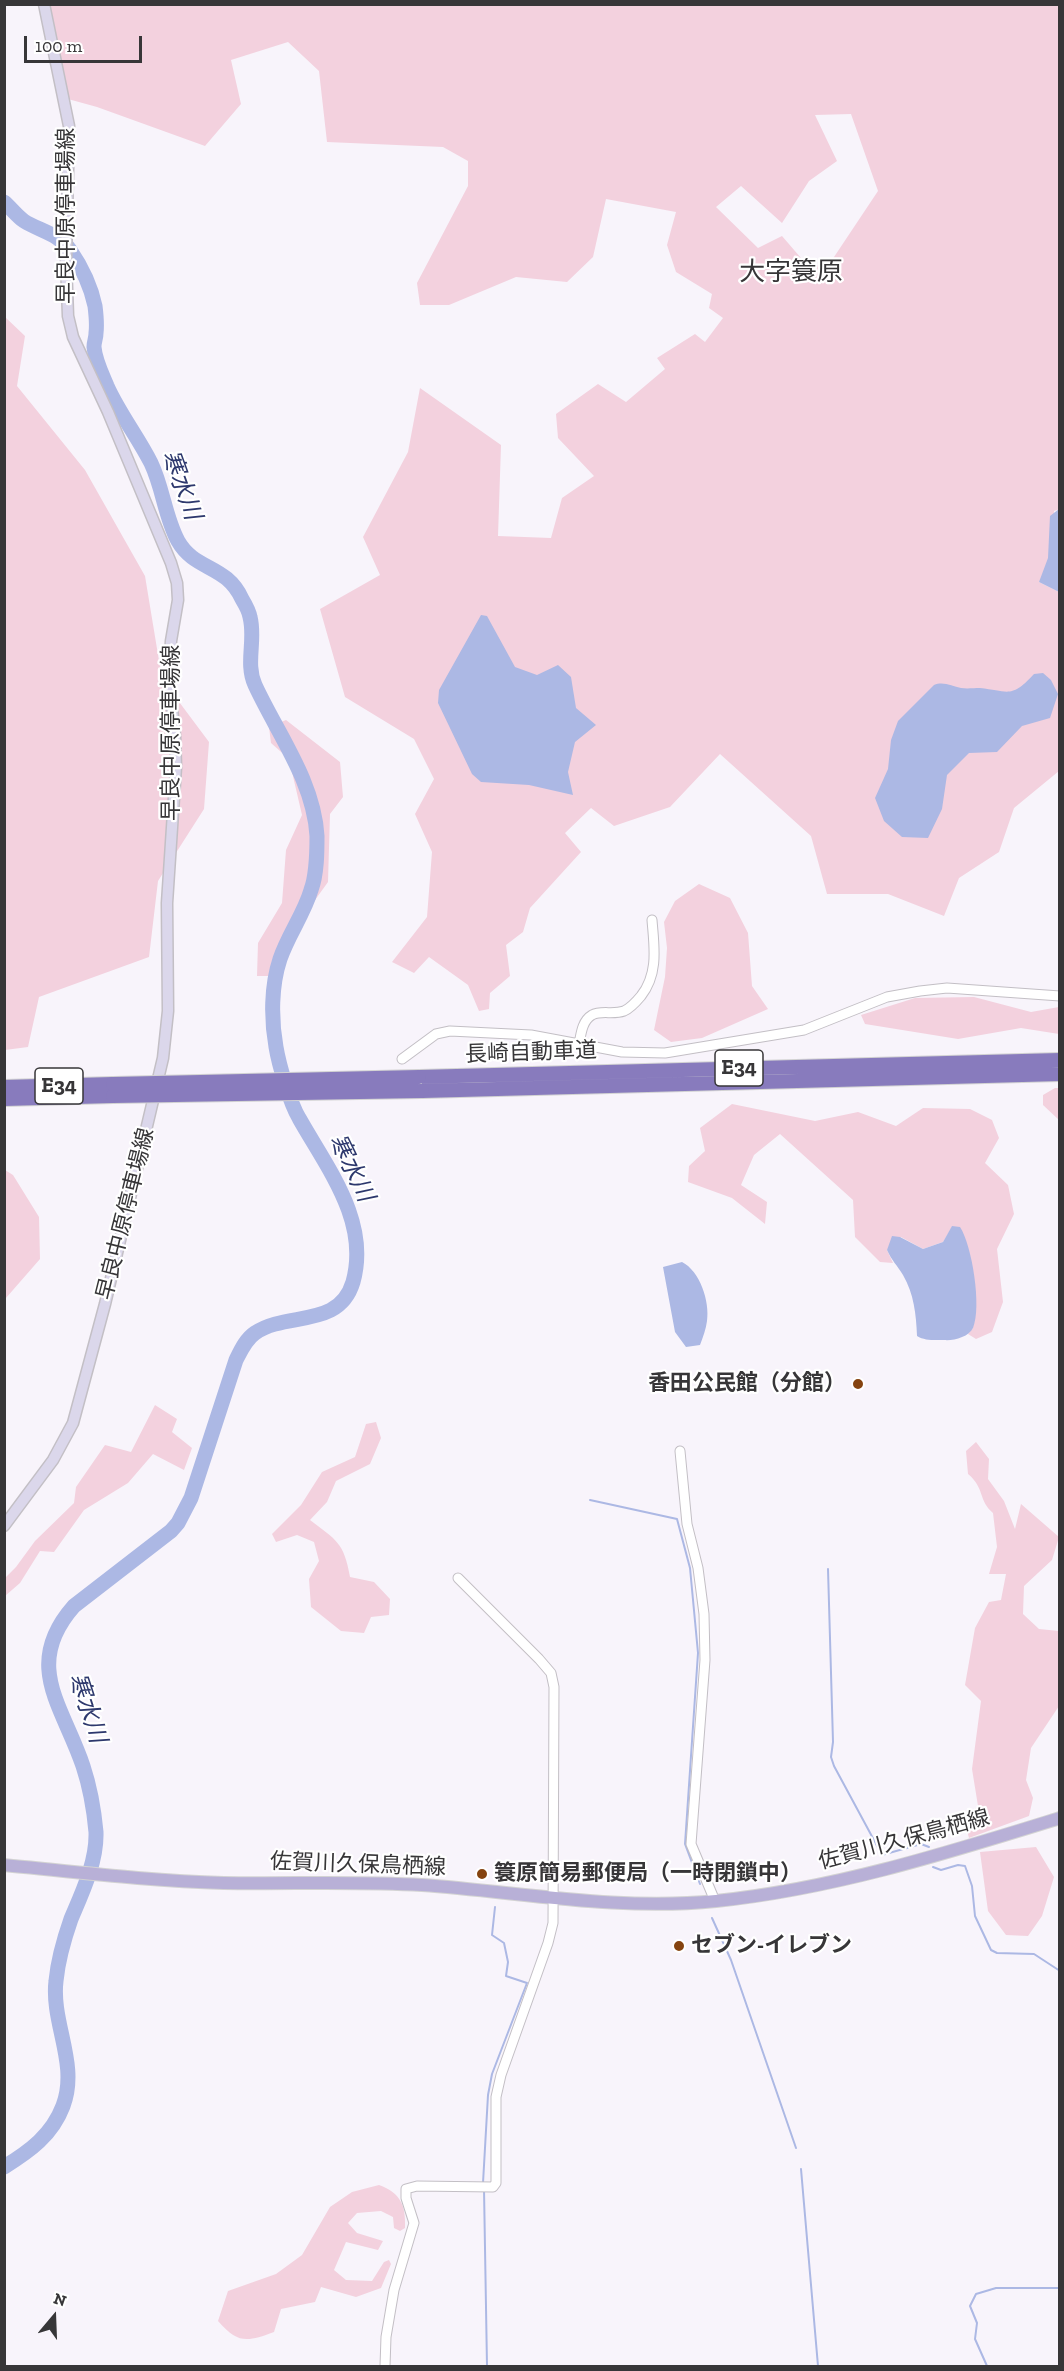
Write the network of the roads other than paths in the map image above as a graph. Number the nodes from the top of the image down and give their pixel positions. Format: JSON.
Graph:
{"nodes":[{"id":1,"x":44,"y":4,"type":"edge"},
{"id":2,"x":652,"y":920,"type":"dead end"},
{"id":3,"x":1059,"y":996,"type":"edge"},
{"id":4,"x":579,"y":1044,"type":"junction"},
{"id":5,"x":402,"y":1059,"type":"dead end"},
{"id":6,"x":1059,"y":1060,"type":"edge"},
{"id":7,"x":1059,"y":1074,"type":"edge"},
{"id":8,"x":4,"y":1087,"type":"edge"},
{"id":9,"x":113,"y":1090,"type":"junction"},
{"id":10,"x":4,"y":1099,"type":"edge"},
{"id":11,"x":680,"y":1451,"type":"dead end"},
{"id":12,"x":4,"y":1526,"type":"edge"},
{"id":13,"x":458,"y":1578,"type":"dead end"},
{"id":14,"x":1059,"y":1818,"type":"edge"},
{"id":15,"x":4,"y":1865,"type":"edge"},
{"id":16,"x":555,"y":1899,"type":"junction"},
{"id":17,"x":715,"y":1901,"type":"junction"},
{"id":18,"x":385,"y":2367,"type":"edge"}],
"edges":[{"from":1,"to":12,"type":"main road","name":"早良中原停車場線"},
{"from":2,"to":4,"type":"street"},
{"from":3,"to":4,"type":"street"},
{"from":4,"to":5,"type":"street"},
{"from":6,"to":9,"type":"highway","name":"長崎自動車道","number":"E34","bridge":true},
{"from":7,"to":9,"type":"highway","name":"長崎自動車道","number":"E34","bridge":true},
{"from":8,"to":9,"type":"highway","name":"長崎自動車道","number":"E34"},
{"from":9,"to":10,"type":"highway","name":"長崎自動車道","number":"E34"},
{"from":11,"to":17,"type":"street"},
{"from":13,"to":16,"type":"street"},
{"from":14,"to":17,"type":"main road","name":"佐賀川久保鳥栖線"},
{"from":15,"to":16,"type":"main road","name":"佐賀川久保鳥栖線"},
{"from":16,"to":17,"type":"main road","name":"佐賀川久保鳥栖線"},
{"from":16,"to":18,"type":"street"}]}
